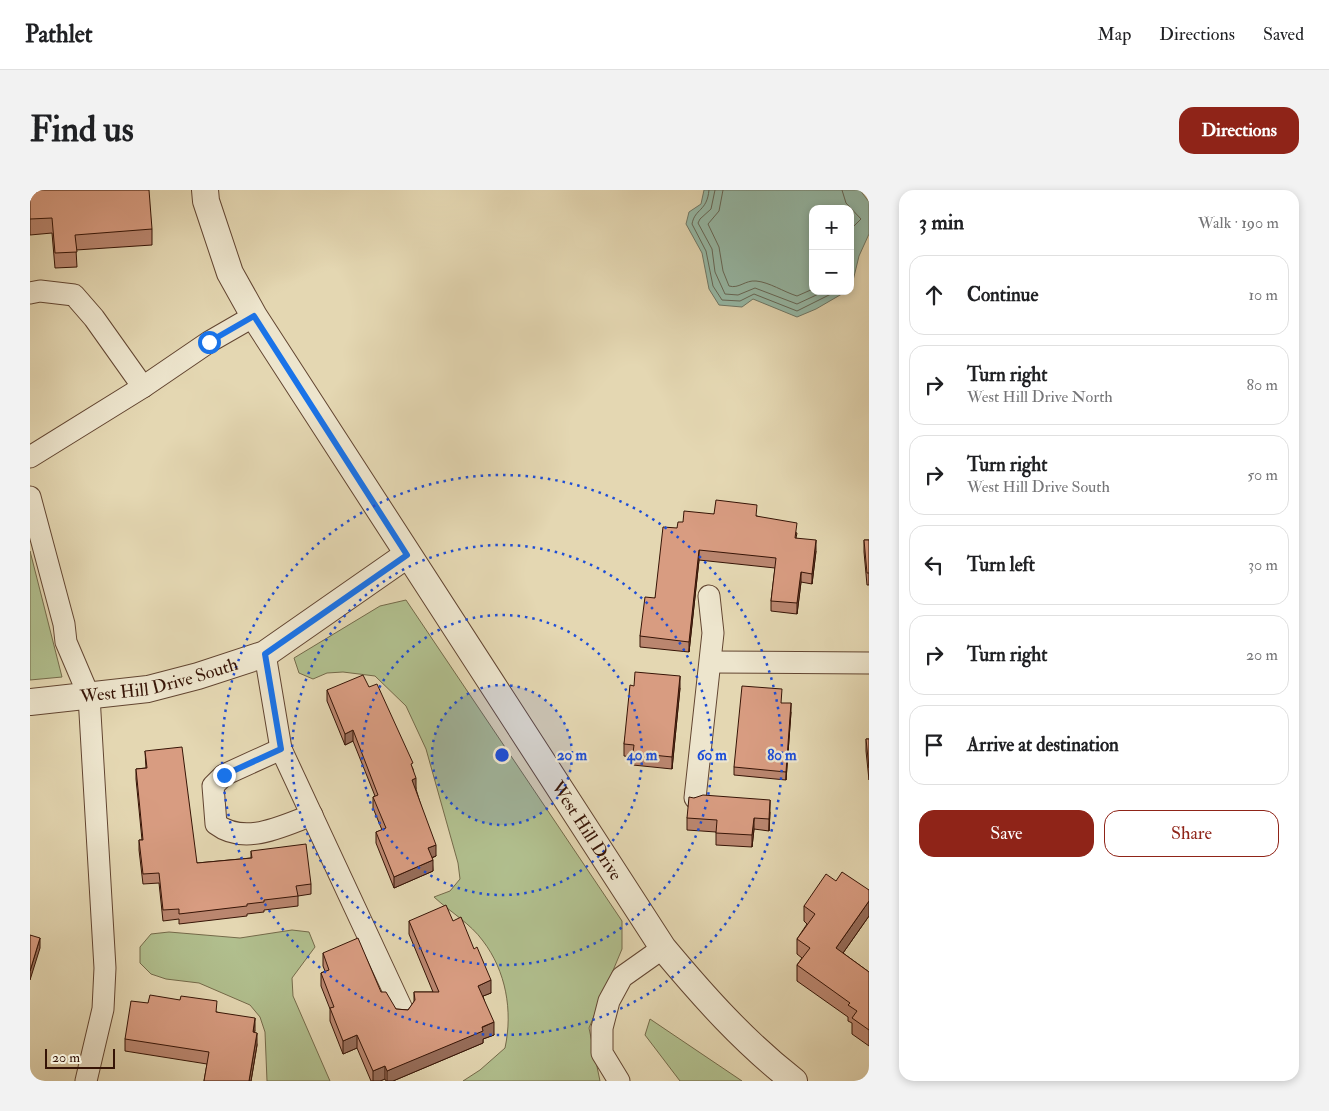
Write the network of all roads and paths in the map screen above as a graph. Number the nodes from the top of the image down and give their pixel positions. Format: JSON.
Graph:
{"nodes":[{"id":1,"x":205,"y":190,"type":"edge"},
{"id":2,"x":30,"y":293,"type":"edge"},
{"id":3,"x":254,"y":316,"type":"junction"},
{"id":4,"x":142,"y":387,"type":"junction"},
{"id":5,"x":30,"y":457,"type":"edge"},
{"id":6,"x":30,"y":496,"type":"edge"},
{"id":7,"x":407,"y":555,"type":"junction"},
{"id":8,"x":709,"y":596,"type":"dead end"},
{"id":9,"x":265,"y":654,"type":"junction"},
{"id":10,"x":710,"y":662,"type":"junction"},
{"id":11,"x":869,"y":663,"type":"edge"},
{"id":12,"x":89,"y":696,"type":"junction"},
{"id":13,"x":30,"y":702,"type":"edge"},
{"id":14,"x":281,"y":749,"type":"junction"},
{"id":15,"x":695,"y":798,"type":"edge"},
{"id":16,"x":312,"y":815,"type":"junction"},
{"id":17,"x":663,"y":948,"type":"junction"},
{"id":18,"x":403,"y":1011,"type":"edge"},
{"id":19,"x":86,"y":1081,"type":"edge"},
{"id":20,"x":619,"y":1081,"type":"edge"},
{"id":21,"x":794,"y":1081,"type":"edge"}],
"edges":[{"from":1,"to":3,"type":"street","name":"West Hill Drive"},
{"from":2,"to":4,"type":"street"},
{"from":3,"to":4,"type":"street"},
{"from":3,"to":7,"type":"street","name":"West Hill Drive"},
{"from":4,"to":5,"type":"street"},
{"from":6,"to":12,"type":"street"},
{"from":7,"to":9,"type":"street","name":"West Hill Drive South"},
{"from":7,"to":17,"type":"street","name":"West Hill Drive"},
{"from":8,"to":10,"type":"street"},
{"from":9,"to":12,"type":"street","name":"West Hill Drive South"},
{"from":9,"to":14,"type":"street"},
{"from":10,"to":11,"type":"street"},
{"from":10,"to":15,"type":"street"},
{"from":12,"to":13,"type":"street","name":"West Hill Drive South"},
{"from":12,"to":19,"type":"street"},
{"from":14,"to":16,"type":"street"},
{"from":14,"to":16,"type":"street"},
{"from":16,"to":18,"type":"street"},
{"from":17,"to":20,"type":"street"},
{"from":17,"to":21,"type":"street","name":"West Hill Drive"}]}
